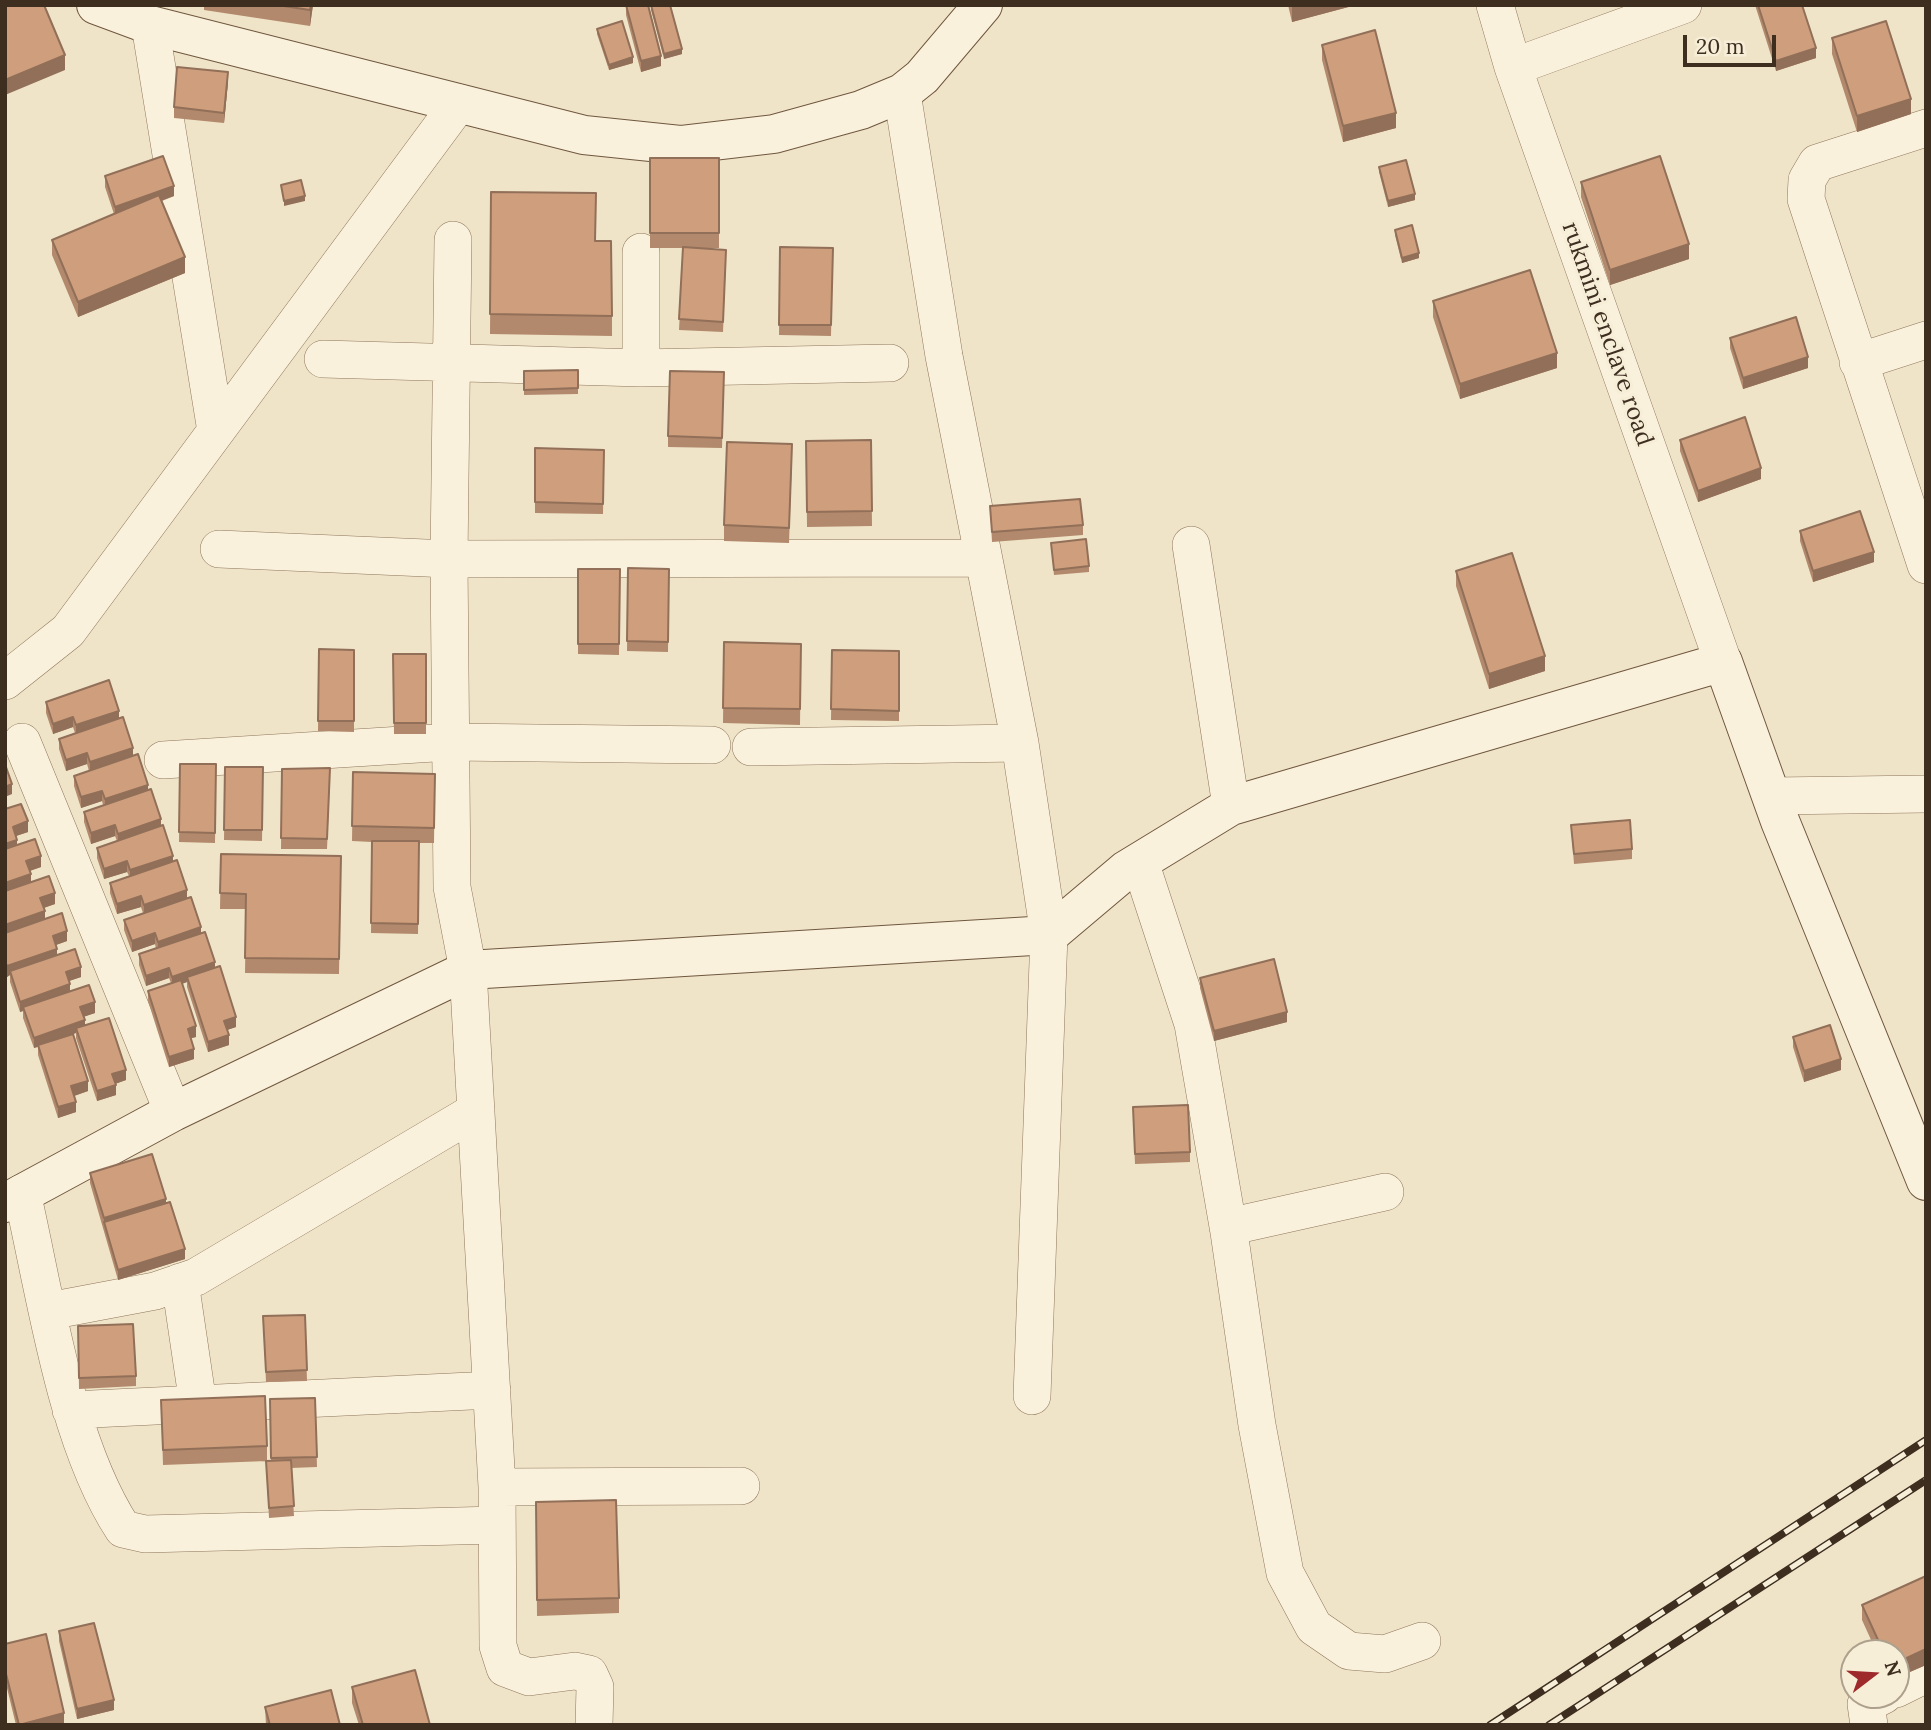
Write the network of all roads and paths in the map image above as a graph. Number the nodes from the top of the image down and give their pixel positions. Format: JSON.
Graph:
{"nodes":[{"id":1,"x":96,"y":5,"type":"edge"},
{"id":2,"x":983,"y":5,"type":"edge"},
{"id":3,"x":1495,"y":5,"type":"edge"},
{"id":4,"x":1683,"y":5,"type":"edge"},
{"id":5,"x":150,"y":25,"type":"junction"},
{"id":6,"x":1513,"y":66,"type":"junction"},
{"id":7,"x":902,"y":93,"type":"junction"},
{"id":8,"x":459,"y":103,"type":"junction"},
{"id":9,"x":1926,"y":128,"type":"edge"},
{"id":10,"x":453,"y":240,"type":"dead end"},
{"id":11,"x":641,"y":252,"type":"dead end"},
{"id":12,"x":1926,"y":340,"type":"edge"},
{"id":13,"x":323,"y":359,"type":"dead end"},
{"id":14,"x":453,"y":360,"type":"junction"},
{"id":15,"x":1858,"y":362,"type":"junction"},
{"id":16,"x":890,"y":363,"type":"dead end"},
{"id":17,"x":641,"y":368,"type":"junction"},
{"id":18,"x":216,"y":431,"type":"junction"},
{"id":19,"x":1191,"y":545,"type":"dead end"},
{"id":20,"x":219,"y":549,"type":"dead end"},
{"id":21,"x":982,"y":558,"type":"junction"},
{"id":22,"x":449,"y":559,"type":"junction"},
{"id":23,"x":1926,"y":565,"type":"edge"},
{"id":24,"x":1723,"y":662,"type":"junction"},
{"id":25,"x":5,"y":681,"type":"edge"},
{"id":26,"x":22,"y":742,"type":"dead end"},
{"id":27,"x":450,"y":742,"type":"junction"},
{"id":28,"x":1020,"y":743,"type":"junction"},
{"id":29,"x":712,"y":745,"type":"dead end"},
{"id":30,"x":751,"y":747,"type":"dead end"},
{"id":31,"x":163,"y":760,"type":"dead end"},
{"id":32,"x":1926,"y":794,"type":"edge"},
{"id":33,"x":1772,"y":796,"type":"junction"},
{"id":34,"x":1231,"y":806,"type":"junction"},
{"id":35,"x":1140,"y":862,"type":"junction"},
{"id":36,"x":1049,"y":935,"type":"junction"},
{"id":37,"x":468,"y":970,"type":"junction"},
{"id":38,"x":476,"y":1111,"type":"junction"},
{"id":39,"x":173,"y":1112,"type":"junction"},
{"id":40,"x":1926,"y":1181,"type":"edge"},
{"id":41,"x":1385,"y":1192,"type":"dead end"},
{"id":42,"x":14,"y":1198,"type":"edge"},
{"id":43,"x":1228,"y":1227,"type":"junction"},
{"id":44,"x":180,"y":1282,"type":"junction"},
{"id":45,"x":49,"y":1311,"type":"junction"},
{"id":46,"x":492,"y":1390,"type":"junction"},
{"id":47,"x":1032,"y":1396,"type":"dead end"},
{"id":48,"x":198,"y":1404,"type":"junction"},
{"id":49,"x":71,"y":1410,"type":"junction"},
{"id":50,"x":741,"y":1486,"type":"dead end"},
{"id":51,"x":497,"y":1487,"type":"junction"},
{"id":52,"x":497,"y":1525,"type":"junction"},
{"id":53,"x":1422,"y":1641,"type":"dead end"},
{"id":54,"x":1926,"y":1674,"type":"edge"},
{"id":55,"x":1910,"y":1682,"type":"edge"},
{"id":56,"x":594,"y":1725,"type":"edge"}],
"edges":[{"from":1,"to":5,"type":"street"},
{"from":2,"to":7,"type":"street"},
{"from":3,"to":6,"type":"street","name":"rukmini enclave road"},
{"from":4,"to":6,"type":"street"},
{"from":5,"to":8,"type":"street"},
{"from":5,"to":18,"type":"street"},
{"from":6,"to":24,"type":"street","name":"rukmini enclave road"},
{"from":7,"to":8,"type":"street"},
{"from":7,"to":21,"type":"street"},
{"from":8,"to":18,"type":"street"},
{"from":9,"to":15,"type":"street"},
{"from":10,"to":14,"type":"street"},
{"from":11,"to":17,"type":"street"},
{"from":12,"to":15,"type":"street"},
{"from":13,"to":14,"type":"street"},
{"from":14,"to":17,"type":"street"},
{"from":14,"to":22,"type":"street"},
{"from":15,"to":23,"type":"street"},
{"from":16,"to":17,"type":"street"},
{"from":18,"to":25,"type":"street"},
{"from":19,"to":34,"type":"street"},
{"from":20,"to":22,"type":"street"},
{"from":21,"to":22,"type":"street"},
{"from":21,"to":28,"type":"street"},
{"from":22,"to":27,"type":"street"},
{"from":24,"to":33,"type":"street"},
{"from":24,"to":34,"type":"street"},
{"from":26,"to":39,"type":"street"},
{"from":27,"to":29,"type":"street"},
{"from":27,"to":31,"type":"street"},
{"from":27,"to":37,"type":"street"},
{"from":28,"to":30,"type":"street"},
{"from":28,"to":36,"type":"street"},
{"from":32,"to":33,"type":"street"},
{"from":33,"to":40,"type":"street"},
{"from":34,"to":35,"type":"street"},
{"from":35,"to":36,"type":"street"},
{"from":35,"to":43,"type":"street"},
{"from":36,"to":37,"type":"street"},
{"from":36,"to":47,"type":"street"},
{"from":37,"to":38,"type":"street"},
{"from":37,"to":39,"type":"street"},
{"from":38,"to":44,"type":"street"},
{"from":38,"to":46,"type":"street"},
{"from":39,"to":42,"type":"street"},
{"from":41,"to":43,"type":"street"},
{"from":42,"to":45,"type":"street"},
{"from":43,"to":53,"type":"street"},
{"from":44,"to":45,"type":"street"},
{"from":44,"to":48,"type":"street"},
{"from":45,"to":49,"type":"street"},
{"from":46,"to":48,"type":"street"},
{"from":46,"to":51,"type":"street"},
{"from":48,"to":49,"type":"street"},
{"from":49,"to":52,"type":"street"},
{"from":50,"to":51,"type":"street"},
{"from":51,"to":52,"type":"street"},
{"from":52,"to":56,"type":"street"},
{"from":54,"to":55,"type":"street"}]}
